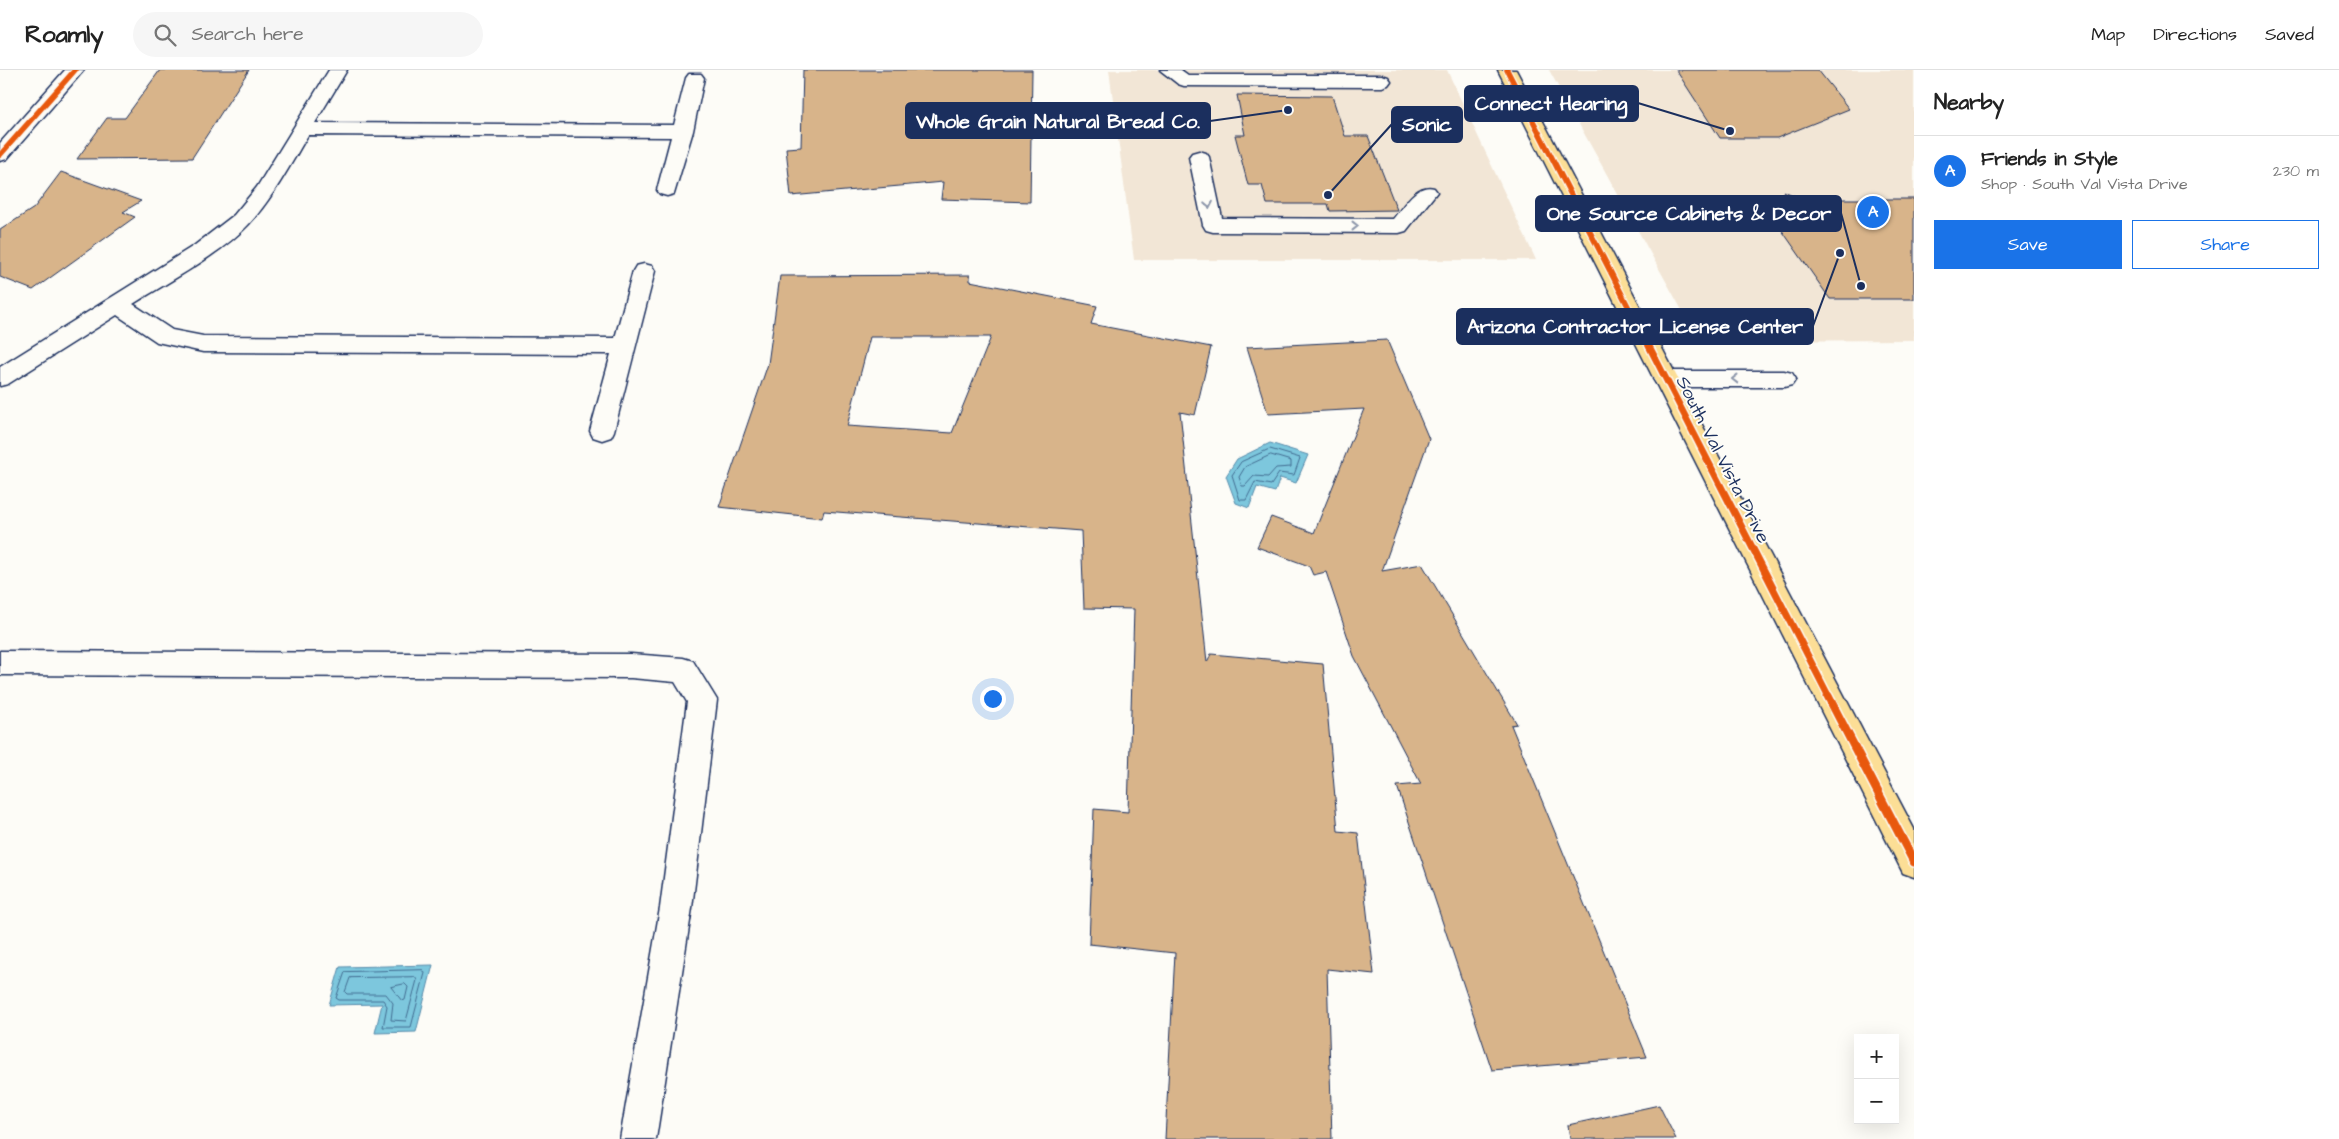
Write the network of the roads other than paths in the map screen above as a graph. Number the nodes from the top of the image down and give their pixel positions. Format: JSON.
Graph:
{"nodes":[{"id":1,"x":74,"y":70,"type":"edge"},
{"id":2,"x":338,"y":70,"type":"edge"},
{"id":3,"x":1169,"y":70,"type":"edge"},
{"id":4,"x":1507,"y":70,"type":"edge"},
{"id":5,"x":1297,"y":75,"type":"edge"},
{"id":6,"x":1355,"y":75,"type":"edge"},
{"id":7,"x":695,"y":78,"type":"dead end"},
{"id":8,"x":1382,"y":81,"type":"dead end"},
{"id":9,"x":302,"y":129,"type":"junction"},
{"id":10,"x":683,"y":130,"type":"junction"},
{"id":11,"x":0,"y":155,"type":"edge"},
{"id":12,"x":1199,"y":157,"type":"dead end"},
{"id":13,"x":667,"y":190,"type":"dead end"},
{"id":14,"x":1427,"y":192,"type":"dead end"},
{"id":15,"x":644,"y":271,"type":"dead end"},
{"id":16,"x":116,"y":304,"type":"junction"},
{"id":17,"x":623,"y":346,"type":"junction"},
{"id":18,"x":0,"y":378,"type":"edge"},
{"id":19,"x":1665,"y":379,"type":"junction"},
{"id":20,"x":1784,"y":379,"type":"dead end"},
{"id":21,"x":602,"y":431,"type":"dead end"},
{"id":22,"x":0,"y":663,"type":"edge"},
{"id":23,"x":1914,"y":862,"type":"edge"},
{"id":24,"x":638,"y":1139,"type":"edge"}],
"edges":[{"from":1,"to":11,"type":"street"},
{"from":2,"to":9,"type":"street"},
{"from":3,"to":5,"type":"street"},
{"from":4,"to":19,"type":"main road","name":"South Val Vista Drive"},
{"from":5,"to":6,"type":"street"},
{"from":6,"to":8,"type":"street"},
{"from":7,"to":10,"type":"street"},
{"from":9,"to":10,"type":"street"},
{"from":9,"to":16,"type":"street"},
{"from":10,"to":13,"type":"street"},
{"from":12,"to":14,"type":"street","one_way":true},
{"from":15,"to":17,"type":"street"},
{"from":16,"to":17,"type":"street"},
{"from":16,"to":18,"type":"street"},
{"from":17,"to":21,"type":"street"},
{"from":20,"to":19,"type":"street","one_way":true},
{"from":19,"to":23,"type":"main road","name":"South Val Vista Drive"},
{"from":22,"to":24,"type":"street"}]}
